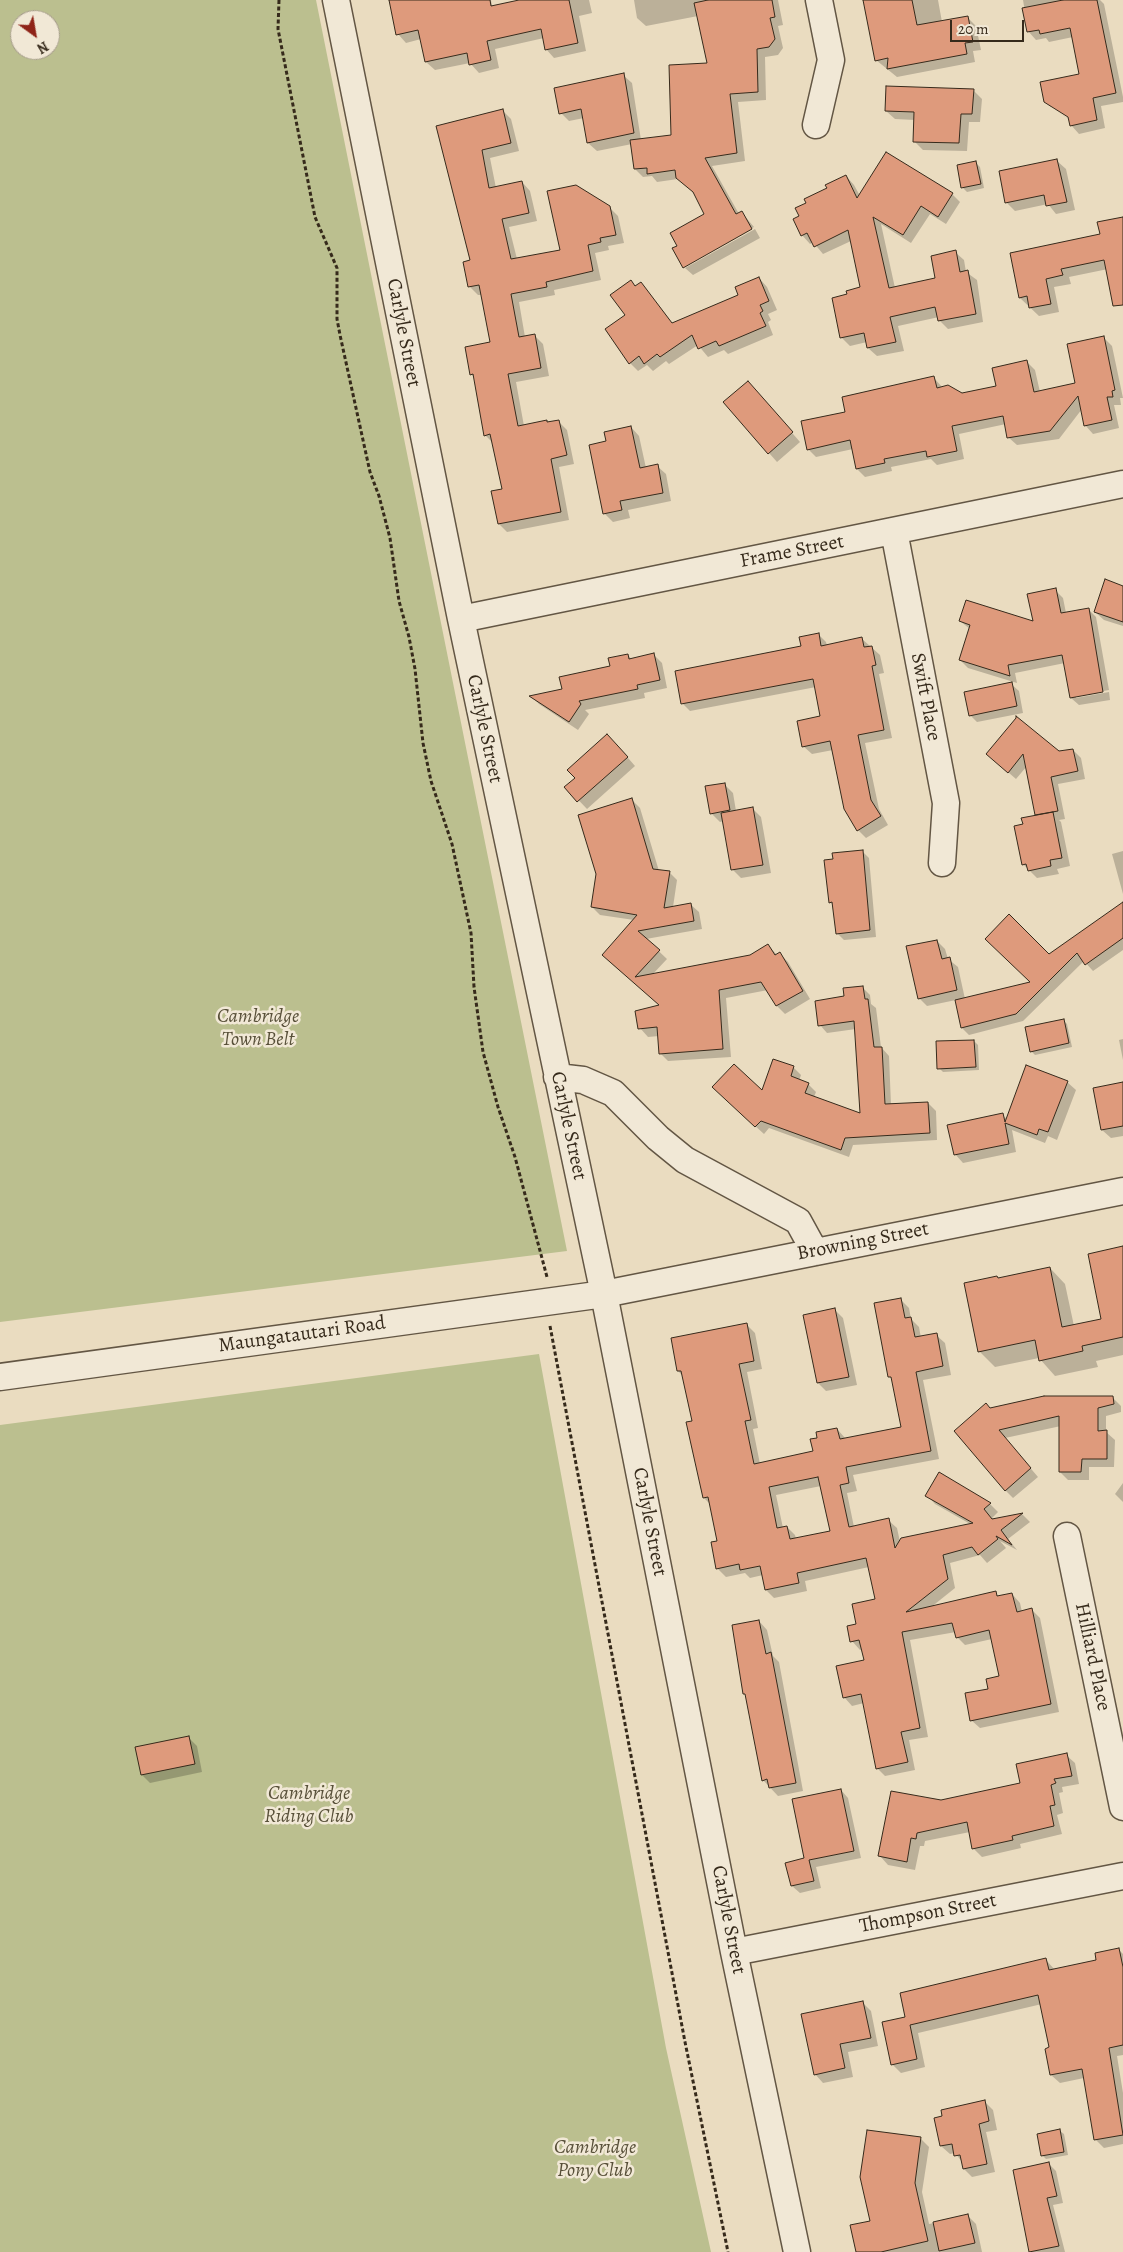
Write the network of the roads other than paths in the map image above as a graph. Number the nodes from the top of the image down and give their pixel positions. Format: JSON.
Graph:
{"nodes":[{"id":1,"x":336,"y":0,"type":"edge"},
{"id":2,"x":819,"y":0,"type":"edge"},
{"id":3,"x":816,"y":126,"type":"dead end"},
{"id":4,"x":1123,"y":484,"type":"edge"},
{"id":5,"x":894,"y":531,"type":"junction"},
{"id":6,"x":461,"y":619,"type":"junction"},
{"id":7,"x":942,"y":863,"type":"dead end"},
{"id":8,"x":557,"y":1077,"type":"junction"},
{"id":9,"x":1123,"y":1191,"type":"edge"},
{"id":10,"x":815,"y":1252,"type":"junction"},
{"id":11,"x":604,"y":1294,"type":"junction"},
{"id":12,"x":0,"y":1377,"type":"edge"},
{"id":13,"x":1067,"y":1536,"type":"dead end"},
{"id":14,"x":1123,"y":1807,"type":"edge"},
{"id":15,"x":1123,"y":1876,"type":"edge"},
{"id":16,"x":734,"y":1952,"type":"junction"},
{"id":17,"x":797,"y":2252,"type":"edge"}],
"edges":[{"from":1,"to":6,"type":"street","name":"Carlyle Street"},
{"from":2,"to":3,"type":"street"},
{"from":4,"to":5,"type":"street","name":"Frame Street"},
{"from":5,"to":6,"type":"street","name":"Frame Street"},
{"from":5,"to":7,"type":"street","name":"Swift Place"},
{"from":6,"to":8,"type":"street","name":"Carlyle Street"},
{"from":8,"to":10,"type":"street"},
{"from":8,"to":11,"type":"street","name":"Carlyle Street"},
{"from":9,"to":10,"type":"street","name":"Browning Street"},
{"from":10,"to":11,"type":"street","name":"Browning Street"},
{"from":11,"to":12,"type":"street","name":"Maungatautari Road"},
{"from":11,"to":16,"type":"street","name":"Carlyle Street"},
{"from":13,"to":14,"type":"street","name":"Hilliard Place"},
{"from":15,"to":16,"type":"street","name":"Thompson Street"},
{"from":16,"to":17,"type":"street","name":"Carlyle Street"}]}
